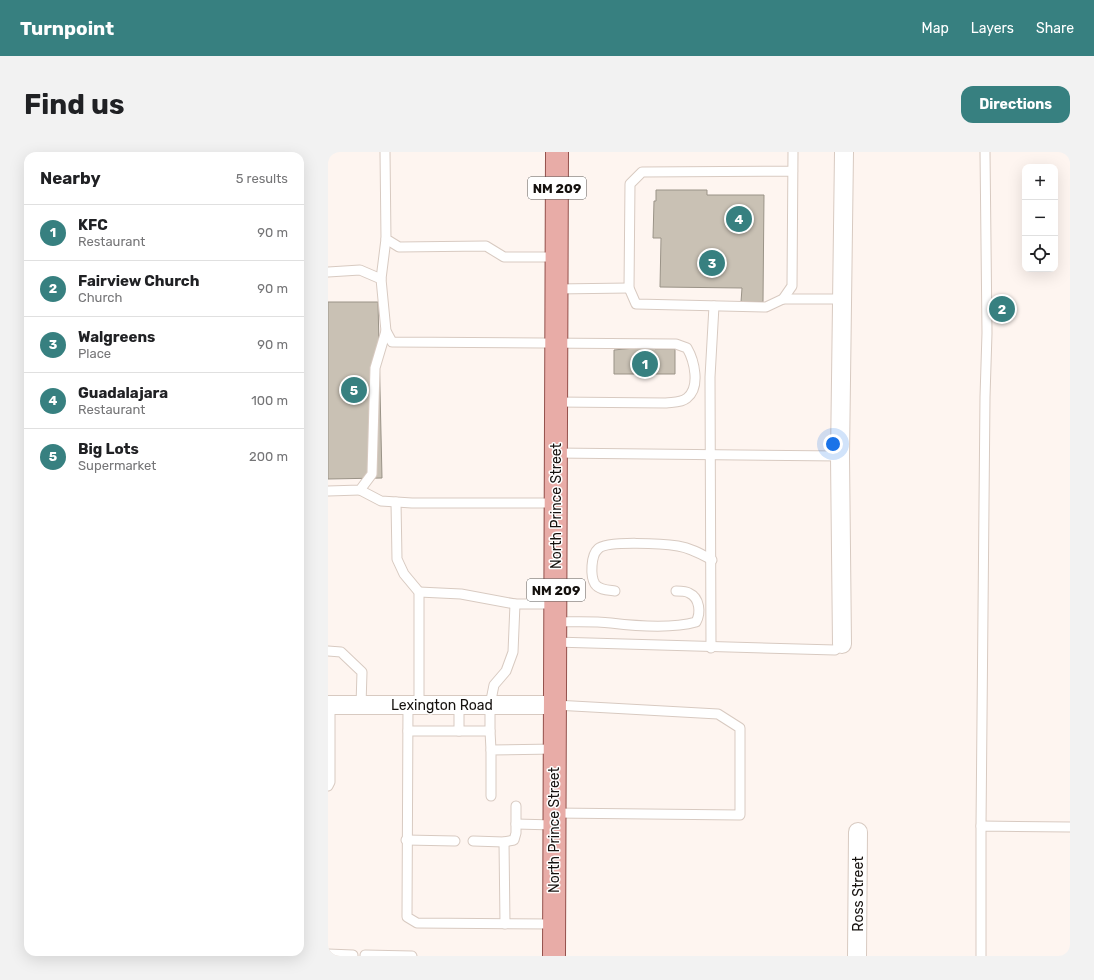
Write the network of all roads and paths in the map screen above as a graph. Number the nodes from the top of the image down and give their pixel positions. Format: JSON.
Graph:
{"nodes":[{"id":1,"x":385,"y":152,"type":"edge"},
{"id":2,"x":558,"y":152,"type":"edge"},
{"id":3,"x":793,"y":152,"type":"edge"},
{"id":4,"x":844,"y":152,"type":"edge"},
{"id":5,"x":985,"y":152,"type":"edge"},
{"id":6,"x":793,"y":171,"type":"junction"},
{"id":7,"x":386,"y":239,"type":"junction"},
{"id":8,"x":557,"y":256,"type":"junction"},
{"id":9,"x":328,"y":272,"type":"edge"},
{"id":10,"x":381,"y":279,"type":"junction"},
{"id":11,"x":629,"y":288,"type":"junction"},
{"id":12,"x":556,"y":289,"type":"junction"},
{"id":13,"x":783,"y":299,"type":"junction"},
{"id":14,"x":842,"y":299,"type":"junction"},
{"id":15,"x":714,"y":306,"type":"junction"},
{"id":16,"x":386,"y":331,"type":"junction"},
{"id":17,"x":556,"y":343,"type":"junction"},
{"id":18,"x":556,"y":402,"type":"junction"},
{"id":19,"x":556,"y":453,"type":"junction"},
{"id":20,"x":711,"y":455,"type":"junction"},
{"id":21,"x":840,"y":456,"type":"junction"},
{"id":22,"x":328,"y":490,"type":"edge"},
{"id":23,"x":360,"y":490,"type":"junction"},
{"id":24,"x":396,"y":502,"type":"junction"},
{"id":25,"x":555,"y":503,"type":"junction"},
{"id":26,"x":712,"y":560,"type":"junction"},
{"id":27,"x":615,"y":591,"type":"dead end"},
{"id":28,"x":676,"y":591,"type":"dead end"},
{"id":29,"x":419,"y":592,"type":"junction"},
{"id":30,"x":515,"y":604,"type":"junction"},
{"id":31,"x":555,"y":623,"type":"junction"},
{"id":32,"x":842,"y":644,"type":"joint"},
{"id":33,"x":712,"y":648,"type":"junction"},
{"id":34,"x":328,"y":651,"type":"edge"},
{"id":35,"x":329,"y":705,"type":"edge"},
{"id":36,"x":555,"y":705,"type":"junction"},
{"id":37,"x":361,"y":706,"type":"junction"},
{"id":38,"x":414,"y":706,"type":"junction"},
{"id":39,"x":459,"y":706,"type":"junction"},
{"id":40,"x":490,"y":706,"type":"junction"},
{"id":41,"x":408,"y":731,"type":"junction"},
{"id":42,"x":459,"y":731,"type":"junction"},
{"id":43,"x":490,"y":731,"type":"junction"},
{"id":44,"x":555,"y":749,"type":"junction"},
{"id":45,"x":491,"y":750,"type":"junction"},
{"id":46,"x":328,"y":786,"type":"edge"},
{"id":47,"x":491,"y":796,"type":"dead end"},
{"id":48,"x":516,"y":806,"type":"dead end"},
{"id":49,"x":554,"y":819,"type":"junction"},
{"id":50,"x":516,"y":824,"type":"junction"},
{"id":51,"x":981,"y":826,"type":"junction"},
{"id":52,"x":1070,"y":827,"type":"edge"},
{"id":53,"x":858,"y":832,"type":"dead end"},
{"id":54,"x":406,"y":840,"type":"junction"},
{"id":55,"x":455,"y":841,"type":"dead end"},
{"id":56,"x":473,"y":841,"type":"dead end"},
{"id":57,"x":504,"y":842,"type":"junction"},
{"id":58,"x":505,"y":924,"type":"junction"},
{"id":59,"x":554,"y":924,"type":"junction"},
{"id":60,"x":328,"y":954,"type":"edge"},
{"id":61,"x":353,"y":955,"type":"dead end"},
{"id":62,"x":365,"y":955,"type":"dead end"},
{"id":63,"x":412,"y":956,"type":"edge"},
{"id":64,"x":554,"y":956,"type":"edge"},
{"id":65,"x":857,"y":956,"type":"edge"},
{"id":66,"x":981,"y":956,"type":"edge"}],
"edges":[{"from":1,"to":7,"type":"lane"},
{"from":2,"to":8,"type":"main road","name":"North Prince Street","number":"NM 209"},
{"from":3,"to":6,"type":"lane"},
{"from":4,"to":14,"type":"street"},
{"from":5,"to":51,"type":"lane"},
{"from":6,"to":11,"type":"lane"},
{"from":6,"to":13,"type":"lane"},
{"from":7,"to":8,"type":"lane"},
{"from":7,"to":10,"type":"lane"},
{"from":8,"to":12,"type":"main road","name":"North Prince Street","number":"NM 209"},
{"from":9,"to":10,"type":"lane"},
{"from":10,"to":16,"type":"lane"},
{"from":11,"to":12,"type":"lane"},
{"from":11,"to":15,"type":"lane"},
{"from":12,"to":17,"type":"main road","name":"North Prince Street","number":"NM 209"},
{"from":13,"to":14,"type":"lane"},
{"from":13,"to":15,"type":"lane"},
{"from":14,"to":21,"type":"street"},
{"from":15,"to":20,"type":"lane"},
{"from":16,"to":17,"type":"lane"},
{"from":16,"to":23,"type":"lane"},
{"from":17,"to":18,"type":"main road","name":"North Prince Street","number":"NM 209"},
{"from":17,"to":18,"type":"lane"},
{"from":18,"to":19,"type":"main road","name":"North Prince Street","number":"NM 209"},
{"from":19,"to":20,"type":"lane"},
{"from":19,"to":25,"type":"main road","name":"North Prince Street","number":"NM 209"},
{"from":20,"to":21,"type":"lane"},
{"from":20,"to":26,"type":"lane"},
{"from":21,"to":32,"type":"street"},
{"from":22,"to":23,"type":"lane"},
{"from":23,"to":24,"type":"lane"},
{"from":24,"to":25,"type":"lane"},
{"from":24,"to":29,"type":"lane"},
{"from":25,"to":31,"type":"main road","name":"North Prince Street","number":"NM 209"},
{"from":26,"to":27,"type":"lane"},
{"from":26,"to":33,"type":"lane"},
{"from":28,"to":31,"type":"lane"},
{"from":29,"to":30,"type":"lane"},
{"from":29,"to":38,"type":"lane"},
{"from":30,"to":31,"type":"lane"},
{"from":30,"to":40,"type":"lane"},
{"from":31,"to":33,"type":"lane"},
{"from":31,"to":36,"type":"main road","name":"North Prince Street","number":"NM 209"},
{"from":32,"to":33,"type":"lane"},
{"from":34,"to":37,"type":"lane"},
{"from":35,"to":37,"type":"street","name":"Lexington Road"},
{"from":35,"to":46,"type":"lane"},
{"from":36,"to":40,"type":"street","name":"Lexington Road"},
{"from":36,"to":44,"type":"main road","name":"North Prince Street","number":"NM 209"},
{"from":36,"to":49,"type":"lane"},
{"from":37,"to":38,"type":"street","name":"Lexington Road"},
{"from":38,"to":39,"type":"street","name":"Lexington Road"},
{"from":38,"to":41,"type":"lane"},
{"from":39,"to":40,"type":"street","name":"Lexington Road"},
{"from":39,"to":42,"type":"lane"},
{"from":40,"to":43,"type":"lane"},
{"from":41,"to":42,"type":"lane"},
{"from":41,"to":54,"type":"lane"},
{"from":42,"to":43,"type":"lane"},
{"from":43,"to":45,"type":"lane"},
{"from":44,"to":45,"type":"lane"},
{"from":44,"to":49,"type":"main road","name":"North Prince Street","number":"NM 209"},
{"from":45,"to":47,"type":"lane"},
{"from":48,"to":50,"type":"lane"},
{"from":49,"to":50,"type":"lane"},
{"from":49,"to":59,"type":"main road","name":"North Prince Street","number":"NM 209"},
{"from":50,"to":57,"type":"lane"},
{"from":51,"to":52,"type":"lane"},
{"from":51,"to":66,"type":"lane"},
{"from":53,"to":65,"type":"street","name":"Ross Street"},
{"from":54,"to":55,"type":"lane"},
{"from":54,"to":58,"type":"lane"},
{"from":56,"to":57,"type":"lane"},
{"from":57,"to":58,"type":"lane"},
{"from":58,"to":59,"type":"lane"},
{"from":59,"to":64,"type":"main road","name":"North Prince Street","number":"NM 209"},
{"from":60,"to":61,"type":"lane"},
{"from":62,"to":63,"type":"lane"}]}
